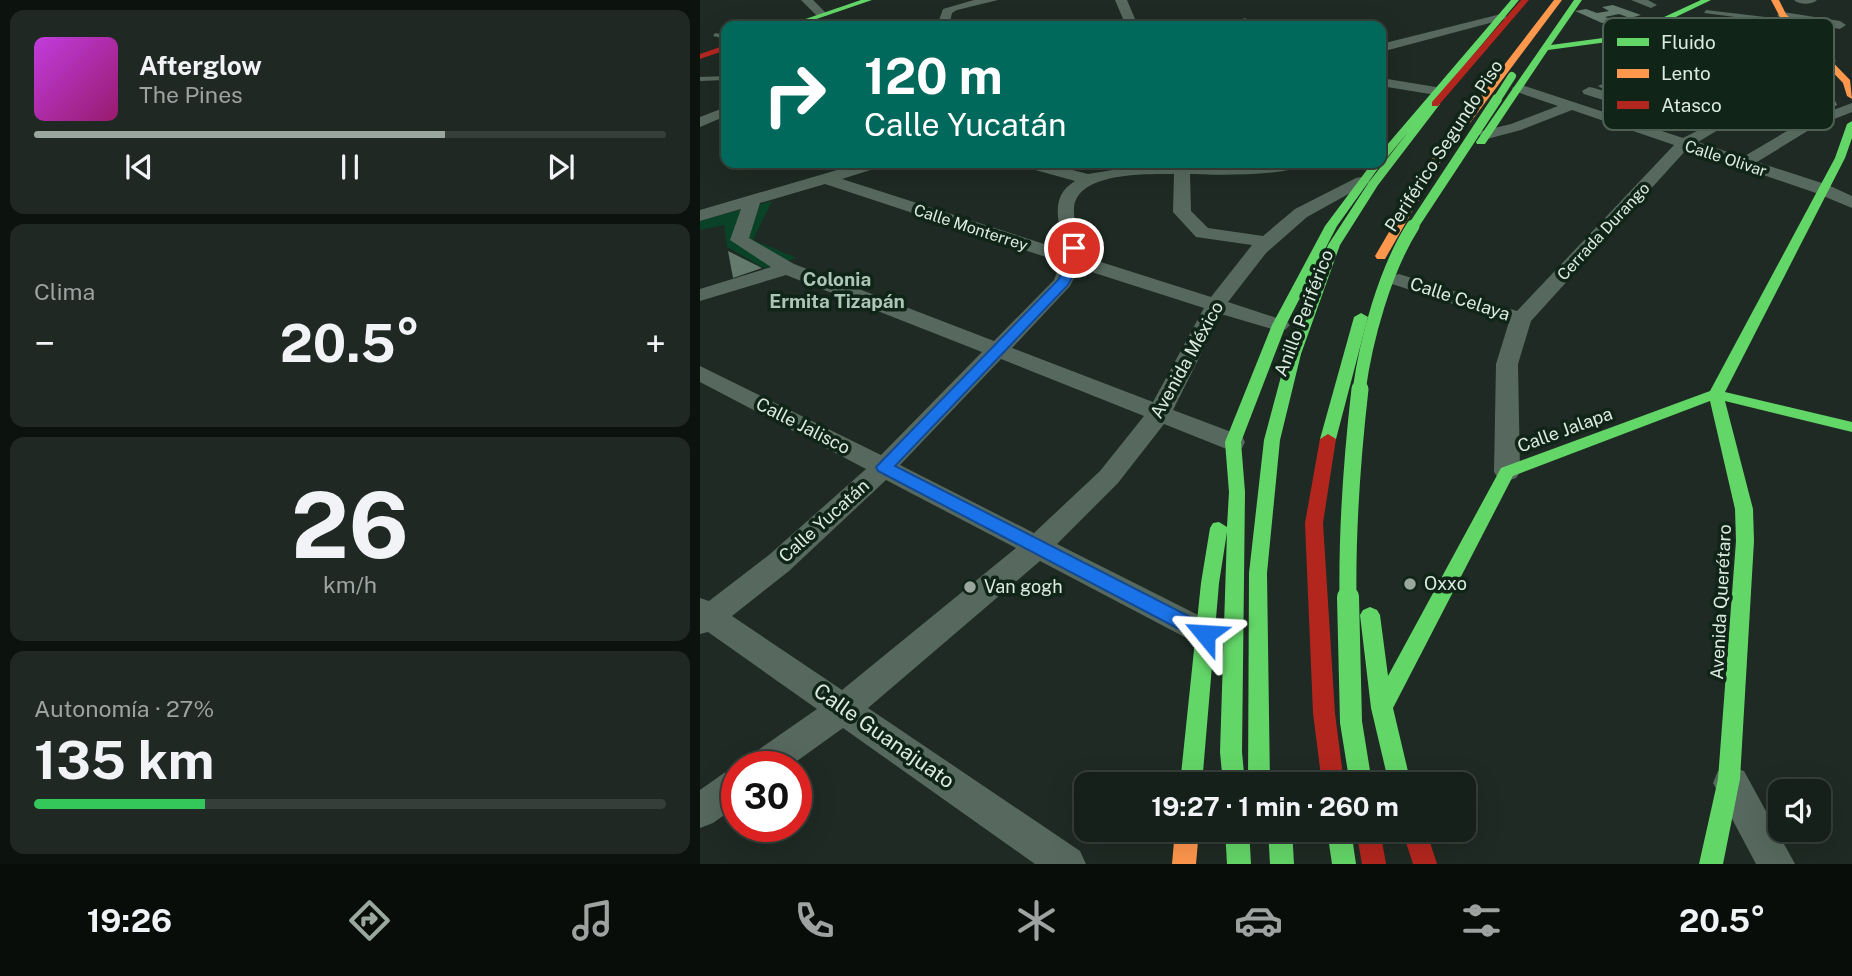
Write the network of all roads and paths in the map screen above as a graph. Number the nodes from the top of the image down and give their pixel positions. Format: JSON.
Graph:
{"nodes":[{"id":1,"x":807,"y":0,"type":"edge"},
{"id":2,"x":868,"y":0,"type":"edge"},
{"id":3,"x":992,"y":0,"type":"edge"},
{"id":4,"x":1121,"y":0,"type":"edge"},
{"id":5,"x":1515,"y":0,"type":"edge"},
{"id":6,"x":1525,"y":0,"type":"edge"},
{"id":7,"x":1535,"y":0,"type":"edge"},
{"id":8,"x":1558,"y":0,"type":"edge"},
{"id":9,"x":1568,"y":0,"type":"edge"},
{"id":10,"x":1578,"y":0,"type":"edge"},
{"id":11,"x":1637,"y":0,"type":"edge"},
{"id":12,"x":1800,"y":0,"type":"edge"},
{"id":13,"x":1811,"y":0,"type":"edge"},
{"id":14,"x":1651,"y":5,"type":"dead end"},
{"id":15,"x":1707,"y":6,"type":"edge"},
{"id":16,"x":1727,"y":9,"type":"dead end"},
{"id":17,"x":1778,"y":9,"type":"edge"},
{"id":18,"x":822,"y":15,"type":"junction"},
{"id":19,"x":1501,"y":17,"type":"junction"},
{"id":20,"x":1676,"y":18,"type":"edge"},
{"id":21,"x":1759,"y":18,"type":"edge"},
{"id":22,"x":1762,"y":18,"type":"edge"},
{"id":23,"x":1813,"y":18,"type":"edge"},
{"id":24,"x":804,"y":21,"type":"edge"},
{"id":25,"x":944,"y":21,"type":"edge"},
{"id":26,"x":1130,"y":21,"type":"edge"},
{"id":27,"x":715,"y":35,"type":"dead end"},
{"id":28,"x":721,"y":36,"type":"edge"},
{"id":29,"x":1603,"y":40,"type":"edge"},
{"id":30,"x":1386,"y":47,"type":"edge"},
{"id":31,"x":1546,"y":48,"type":"junction"},
{"id":32,"x":721,"y":49,"type":"edge"},
{"id":33,"x":701,"y":55,"type":"edge"},
{"id":34,"x":1834,"y":67,"type":"edge"},
{"id":35,"x":721,"y":78,"type":"edge"},
{"id":36,"x":700,"y":79,"type":"edge"},
{"id":37,"x":1386,"y":83,"type":"edge"},
{"id":38,"x":1603,"y":86,"type":"edge"},
{"id":39,"x":1520,"y":88,"type":"junction"},
{"id":40,"x":1594,"y":90,"type":"junction"},
{"id":41,"x":1603,"y":90,"type":"edge"},
{"id":42,"x":1436,"y":91,"type":"junction"},
{"id":43,"x":1603,"y":93,"type":"edge"},
{"id":44,"x":1484,"y":94,"type":"junction"},
{"id":45,"x":1541,"y":95,"type":"junction"},
{"id":46,"x":1852,"y":96,"type":"edge"},
{"id":47,"x":1570,"y":106,"type":"junction"},
{"id":48,"x":1852,"y":107,"type":"edge"},
{"id":49,"x":721,"y":113,"type":"edge"},
{"id":50,"x":1834,"y":114,"type":"edge"},
{"id":51,"x":1500,"y":115,"type":"junction"},
{"id":52,"x":1603,"y":117,"type":"edge"},
{"id":53,"x":700,"y":123,"type":"edge"},
{"id":54,"x":1852,"y":124,"type":"edge"},
{"id":55,"x":1641,"y":130,"type":"edge"},
{"id":56,"x":1710,"y":130,"type":"edge"},
{"id":57,"x":1799,"y":130,"type":"edge"},
{"id":58,"x":1487,"y":134,"type":"junction"},
{"id":59,"x":1388,"y":141,"type":"edge"},
{"id":60,"x":1683,"y":144,"type":"junction"},
{"id":61,"x":1743,"y":164,"type":"junction"},
{"id":62,"x":1386,"y":167,"type":"edge"},
{"id":63,"x":859,"y":168,"type":"edge"},
{"id":64,"x":1047,"y":168,"type":"edge"},
{"id":65,"x":1140,"y":168,"type":"edge"},
{"id":66,"x":1166,"y":168,"type":"edge"},
{"id":67,"x":1256,"y":168,"type":"edge"},
{"id":68,"x":1385,"y":168,"type":"edge"},
{"id":69,"x":1181,"y":170,"type":"junction"},
{"id":70,"x":1369,"y":172,"type":"edge"},
{"id":71,"x":823,"y":178,"type":"junction"},
{"id":72,"x":1088,"y":178,"type":"junction"},
{"id":73,"x":1822,"y":189,"type":"junction"},
{"id":74,"x":752,"y":202,"type":"junction"},
{"id":75,"x":1852,"y":203,"type":"edge"},
{"id":76,"x":700,"y":216,"type":"edge"},
{"id":77,"x":1268,"y":242,"type":"junction"},
{"id":78,"x":1073,"y":260,"type":"junction"},
{"id":79,"x":787,"y":268,"type":"junction"},
{"id":80,"x":1399,"y":279,"type":"junction"},
{"id":81,"x":700,"y":295,"type":"edge"},
{"id":82,"x":1215,"y":306,"type":"junction"},
{"id":83,"x":1521,"y":319,"type":"junction"},
{"id":84,"x":1279,"y":324,"type":"junction"},
{"id":85,"x":999,"y":349,"type":"junction"},
{"id":86,"x":700,"y":373,"type":"edge"},
{"id":87,"x":1716,"y":394,"type":"junction"},
{"id":88,"x":1159,"y":414,"type":"junction"},
{"id":89,"x":1852,"y":427,"type":"edge"},
{"id":90,"x":1233,"y":442,"type":"junction"},
{"id":91,"x":884,"y":467,"type":"junction"},
{"id":92,"x":1507,"y":471,"type":"junction"},
{"id":93,"x":1037,"y":547,"type":"junction"},
{"id":94,"x":1364,"y":567,"type":"dead end"},
{"id":95,"x":1369,"y":605,"type":"dead end"},
{"id":96,"x":703,"y":617,"type":"edge"},
{"id":97,"x":1205,"y":634,"type":"junction"},
{"id":98,"x":845,"y":708,"type":"junction"},
{"id":99,"x":1381,"y":708,"type":"junction"},
{"id":100,"x":783,"y":751,"type":"edge"},
{"id":101,"x":1192,"y":772,"type":"edge"},
{"id":102,"x":1233,"y":772,"type":"edge"},
{"id":103,"x":1259,"y":772,"type":"edge"},
{"id":104,"x":1275,"y":772,"type":"dead end"},
{"id":105,"x":1331,"y":772,"type":"edge"},
{"id":106,"x":1359,"y":772,"type":"edge"},
{"id":107,"x":1397,"y":772,"type":"edge"},
{"id":108,"x":1729,"y":779,"type":"junction"},
{"id":109,"x":721,"y":796,"type":"edge"},
{"id":110,"x":700,"y":811,"type":"edge"},
{"id":111,"x":1186,"y":842,"type":"edge"},
{"id":112,"x":1238,"y":842,"type":"edge"},
{"id":113,"x":1281,"y":842,"type":"edge"},
{"id":114,"x":1341,"y":842,"type":"edge"},
{"id":115,"x":1370,"y":842,"type":"edge"},
{"id":116,"x":1417,"y":842,"type":"edge"},
{"id":117,"x":1067,"y":864,"type":"edge"},
{"id":118,"x":1184,"y":864,"type":"edge"},
{"id":119,"x":1239,"y":864,"type":"edge"},
{"id":120,"x":1282,"y":864,"type":"edge"},
{"id":121,"x":1344,"y":864,"type":"edge"},
{"id":122,"x":1374,"y":864,"type":"edge"},
{"id":123,"x":1424,"y":864,"type":"edge"},
{"id":124,"x":1711,"y":864,"type":"edge"},
{"id":125,"x":1776,"y":864,"type":"edge"}],
"edges":[{"from":1,"to":18,"type":"street"},
{"from":2,"to":18,"type":"main road"},
{"from":3,"to":25,"type":"street"},
{"from":4,"to":26,"type":"street"},
{"from":5,"to":19,"type":"main road"},
{"from":6,"to":62,"type":"main road","name":"Periférico Segundo Piso"},
{"from":7,"to":104,"type":"main road","name":"Anillo Periférico"},
{"from":8,"to":44,"type":"main road"},
{"from":9,"to":106,"type":"main road","name":"Periférico Segundo Piso","bridge":true},
{"from":10,"to":31,"type":"main road"},
{"from":11,"to":14,"type":"street"},
{"from":12,"to":13,"type":"street"},
{"from":15,"to":20,"type":"main road"},
{"from":15,"to":21,"type":"lane"},
{"from":16,"to":22,"type":"lane"},
{"from":17,"to":23,"type":"street"},
{"from":18,"to":24,"type":"main road"},
{"from":19,"to":30,"type":"street"},
{"from":19,"to":42,"type":"main road"},
{"from":27,"to":28,"type":"lane"},
{"from":29,"to":31,"type":"main road"},
{"from":31,"to":39,"type":"main road"},
{"from":32,"to":33,"type":"main road"},
{"from":34,"to":46,"type":"main road"},
{"from":35,"to":36,"type":"lane"},
{"from":37,"to":42,"type":"street"},
{"from":38,"to":40,"type":"street"},
{"from":39,"to":45,"type":"street","name":"Calle Olivar"},
{"from":39,"to":51,"type":"main road"},
{"from":40,"to":41,"type":"street"},
{"from":40,"to":43,"type":"street","name":"Cerrada Durango"},
{"from":40,"to":45,"type":"street"},
{"from":42,"to":59,"type":"main road"},
{"from":44,"to":51,"type":"main road"},
{"from":44,"to":105,"type":"main road"},
{"from":45,"to":47,"type":"street","name":"Calle Olivar"},
{"from":47,"to":52,"type":"street","name":"Calle Olivar"},
{"from":47,"to":58,"type":"street"},
{"from":48,"to":50,"type":"street"},
{"from":49,"to":53,"type":"street"},
{"from":51,"to":58,"type":"main road"},
{"from":54,"to":73,"type":"main road"},
{"from":55,"to":60,"type":"street","name":"Calle Olivar"},
{"from":56,"to":60,"type":"street","name":"Cerrada Durango"},
{"from":57,"to":61,"type":"street"},
{"from":58,"to":80,"type":"main road"},
{"from":60,"to":61,"type":"street","name":"Calle Olivar"},
{"from":60,"to":83,"type":"street","name":"Cerrada Durango"},
{"from":61,"to":73,"type":"street","name":"Calle Olivar"},
{"from":63,"to":71,"type":"street"},
{"from":64,"to":72,"type":"street"},
{"from":65,"to":72,"type":"street"},
{"from":66,"to":69,"type":"street"},
{"from":67,"to":69,"type":"street"},
{"from":68,"to":103,"type":"main road","name":"Periférico Segundo Piso"},
{"from":69,"to":77,"type":"street"},
{"from":70,"to":77,"type":"street","name":"Avenida México"},
{"from":70,"to":84,"type":"main road"},
{"from":71,"to":74,"type":"street"},
{"from":71,"to":78,"type":"street","name":"Calle Monterrey"},
{"from":72,"to":78,"type":"street"},
{"from":73,"to":75,"type":"street","name":"Calle Olivar"},
{"from":73,"to":87,"type":"main road"},
{"from":74,"to":76,"type":"street"},
{"from":74,"to":79,"type":"street"},
{"from":77,"to":82,"type":"street","name":"Avenida México"},
{"from":78,"to":82,"type":"street","name":"Calle Monterrey"},
{"from":78,"to":85,"type":"street","name":"Calle Yucatán"},
{"from":79,"to":81,"type":"street"},
{"from":79,"to":85,"type":"street"},
{"from":80,"to":83,"type":"street","name":"Calle Celaya"},
{"from":80,"to":94,"type":"main road"},
{"from":82,"to":84,"type":"street","name":"Calle Monterrey"},
{"from":82,"to":88,"type":"street","name":"Avenida México"},
{"from":83,"to":92,"type":"street","name":"Cerrada Durango"},
{"from":84,"to":90,"type":"main road"},
{"from":85,"to":88,"type":"street"},
{"from":85,"to":91,"type":"street","name":"Calle Yucatán"},
{"from":86,"to":91,"type":"street","name":"Calle Jalisco"},
{"from":87,"to":89,"type":"main road"},
{"from":87,"to":92,"type":"main road","name":"Calle Jalapa"},
{"from":87,"to":108,"type":"main road","name":"Avenida Querétaro"},
{"from":88,"to":90,"type":"street"},
{"from":88,"to":93,"type":"street","name":"Avenida México"},
{"from":90,"to":97,"type":"main road"},
{"from":90,"to":102,"type":"main road"},
{"from":91,"to":93,"type":"street","name":"Calle Jalisco"},
{"from":91,"to":96,"type":"street","name":"Calle Yucatán"},
{"from":92,"to":99,"type":"main road","name":"Calle Jalapa"},
{"from":93,"to":97,"type":"street","name":"Calle Jalisco"},
{"from":93,"to":98,"type":"street","name":"Avenida México"},
{"from":95,"to":99,"type":"main road"},
{"from":96,"to":98,"type":"street","name":"Calle Guanajuato"},
{"from":97,"to":101,"type":"main road"},
{"from":98,"to":100,"type":"street","name":"Avenida México"},
{"from":98,"to":117,"type":"street","name":"Calle Guanajuato"},
{"from":99,"to":107,"type":"main road"},
{"from":108,"to":124,"type":"main road","name":"Avenida Querétaro"},
{"from":108,"to":125,"type":"street"},
{"from":109,"to":110,"type":"street"},
{"from":111,"to":118,"type":"main road"},
{"from":112,"to":119,"type":"main road"},
{"from":113,"to":120,"type":"main road"},
{"from":114,"to":121,"type":"main road"},
{"from":115,"to":122,"type":"main road"},
{"from":116,"to":123,"type":"main road"}]}
